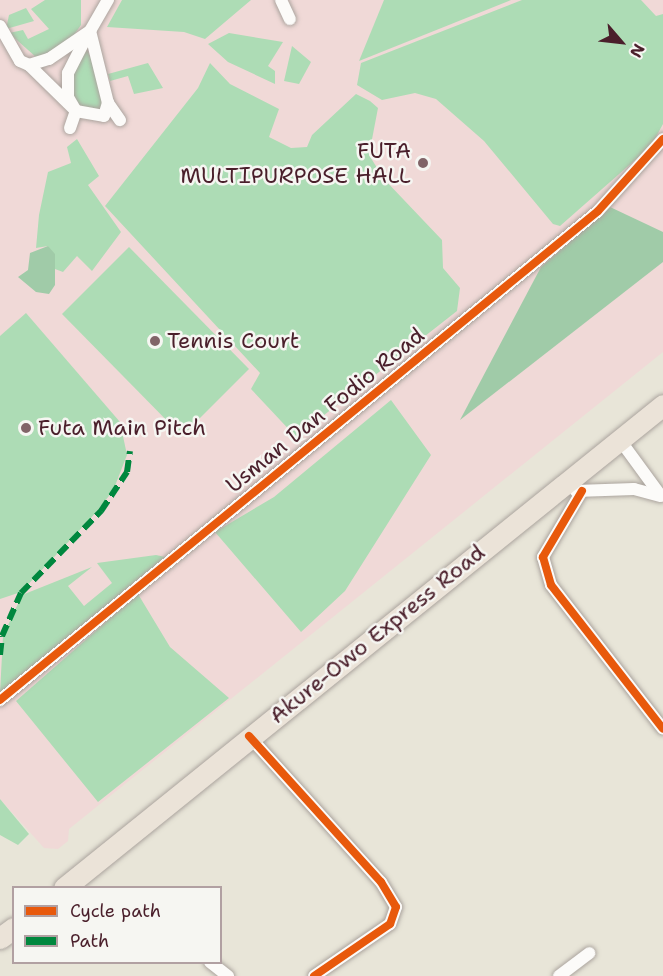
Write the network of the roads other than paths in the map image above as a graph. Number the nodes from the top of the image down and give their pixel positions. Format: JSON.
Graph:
{"nodes":[{"id":1,"x":108,"y":0,"type":"edge"},
{"id":2,"x":280,"y":0,"type":"edge"},
{"id":3,"x":290,"y":19,"type":"dead end"},
{"id":4,"x":0,"y":26,"type":"edge"},
{"id":5,"x":90,"y":31,"type":"junction"},
{"id":6,"x":29,"y":65,"type":"junction"},
{"id":7,"x":108,"y":103,"type":"junction"},
{"id":8,"x":76,"y":111,"type":"junction"},
{"id":9,"x":120,"y":120,"type":"dead end"},
{"id":10,"x":70,"y":128,"type":"dead end"},
{"id":11,"x":663,"y":140,"type":"edge"},
{"id":12,"x":663,"y":405,"type":"edge"},
{"id":13,"x":620,"y":440,"type":"junction"},
{"id":14,"x":556,"y":491,"type":"junction"},
{"id":15,"x":582,"y":491,"type":"junction"},
{"id":16,"x":662,"y":497,"type":"edge"},
{"id":17,"x":0,"y":700,"type":"edge"},
{"id":18,"x":663,"y":729,"type":"edge"},
{"id":19,"x":249,"y":736,"type":"junction"},
{"id":20,"x":66,"y":886,"type":"edge"},
{"id":21,"x":589,"y":952,"type":"dead end"},
{"id":22,"x":211,"y":964,"type":"edge"},
{"id":23,"x":228,"y":976,"type":"edge"},
{"id":24,"x":314,"y":976,"type":"edge"},
{"id":25,"x":559,"y":976,"type":"edge"}],
"edges":[{"from":1,"to":5,"type":"street"},
{"from":2,"to":3,"type":"street"},
{"from":4,"to":6,"type":"street"},
{"from":5,"to":6,"type":"street"},
{"from":5,"to":7,"type":"street"},
{"from":5,"to":8,"type":"street"},
{"from":6,"to":8,"type":"street"},
{"from":7,"to":8,"type":"street"},
{"from":7,"to":9,"type":"street"},
{"from":8,"to":10,"type":"street"},
{"from":11,"to":17,"type":"street","name":"Usman Dan Fodio Road"},
{"from":12,"to":13,"type":"highway","name":"Akure-Owo Express Road"},
{"from":13,"to":14,"type":"highway","name":"Akure-Owo Express Road"},
{"from":13,"to":16,"type":"street"},
{"from":14,"to":15,"type":"street"},
{"from":14,"to":19,"type":"highway","name":"Akure-Owo Express Road"},
{"from":15,"to":16,"type":"street"},
{"from":15,"to":18,"type":"street"},
{"from":19,"to":20,"type":"highway","name":"Akure-Owo Express Road"},
{"from":19,"to":24,"type":"street"},
{"from":21,"to":25,"type":"street"},
{"from":22,"to":23,"type":"street"}]}
